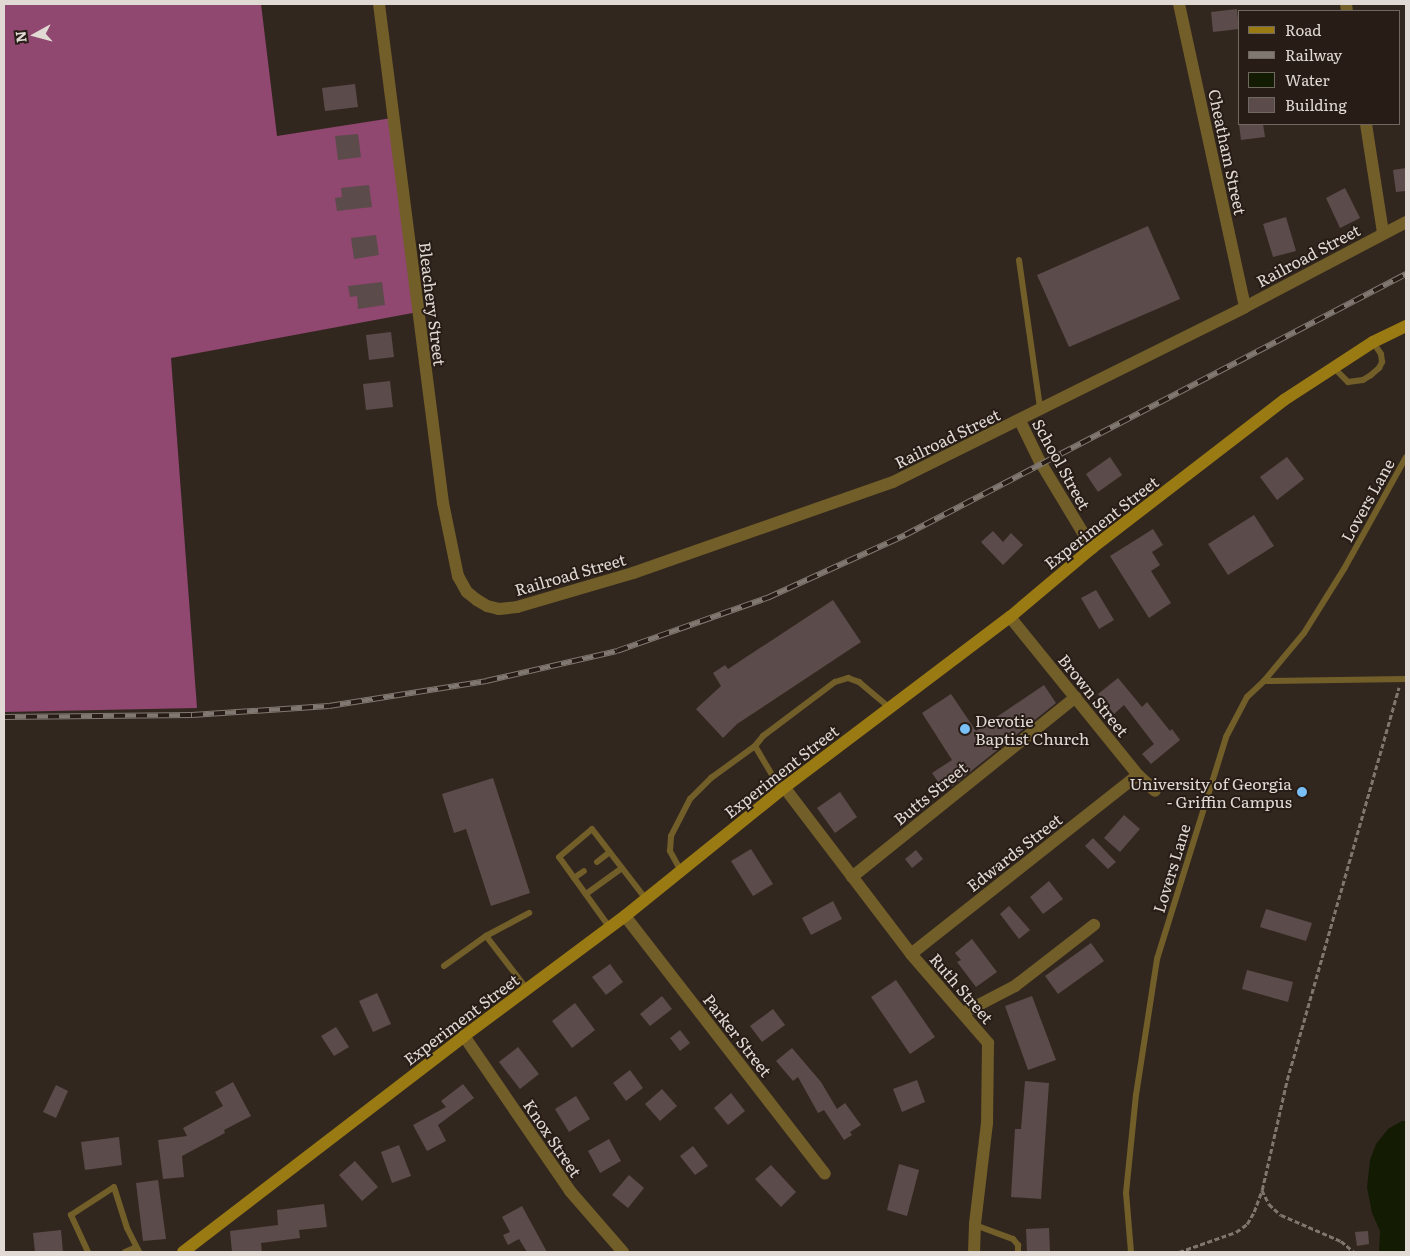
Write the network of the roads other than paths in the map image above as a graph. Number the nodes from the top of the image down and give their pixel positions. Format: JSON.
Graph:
{"nodes":[{"id":1,"x":379,"y":4,"type":"edge"},
{"id":2,"x":1179,"y":4,"type":"edge"},
{"id":3,"x":1366,"y":125,"type":"edge"},
{"id":4,"x":1406,"y":222,"type":"edge"},
{"id":5,"x":1383,"y":234,"type":"junction"},
{"id":6,"x":1018,"y":260,"type":"dead end"},
{"id":7,"x":1245,"y":307,"type":"junction"},
{"id":8,"x":1406,"y":326,"type":"edge"},
{"id":9,"x":1373,"y":342,"type":"junction"},
{"id":10,"x":1334,"y":368,"type":"junction"},
{"id":11,"x":1040,"y":408,"type":"junction"},
{"id":12,"x":1020,"y":421,"type":"junction"},
{"id":13,"x":1406,"y":457,"type":"edge"},
{"id":14,"x":1092,"y":548,"type":"junction"},
{"id":15,"x":477,"y":600,"type":"joint"},
{"id":16,"x":1010,"y":617,"type":"junction"},
{"id":17,"x":1404,"y":679,"type":"edge"},
{"id":18,"x":1264,"y":681,"type":"junction"},
{"id":19,"x":1076,"y":698,"type":"junction"},
{"id":20,"x":890,"y":708,"type":"junction"},
{"id":21,"x":755,"y":746,"type":"junction"},
{"id":22,"x":1138,"y":775,"type":"junction"},
{"id":23,"x":783,"y":789,"type":"junction"},
{"id":24,"x":1155,"y":791,"type":"dead end"},
{"id":25,"x":610,"y":852,"type":"junction"},
{"id":26,"x":597,"y":862,"type":"dead end"},
{"id":27,"x":622,"y":868,"type":"junction"},
{"id":28,"x":584,"y":871,"type":"dead end"},
{"id":29,"x":681,"y":871,"type":"junction"},
{"id":30,"x":852,"y":877,"type":"junction"},
{"id":31,"x":574,"y":878,"type":"junction"},
{"id":32,"x":586,"y":894,"type":"junction"},
{"id":33,"x":646,"y":899,"type":"junction"},
{"id":34,"x":529,"y":913,"type":"dead end"},
{"id":35,"x":625,"y":916,"type":"junction"},
{"id":36,"x":1094,"y":925,"type":"dead end"},
{"id":37,"x":610,"y":928,"type":"junction"},
{"id":38,"x":486,"y":936,"type":"junction"},
{"id":39,"x":910,"y":954,"type":"junction"},
{"id":40,"x":444,"y":966,"type":"dead end"},
{"id":41,"x":527,"y":989,"type":"junction"},
{"id":42,"x":963,"y":1012,"type":"junction"},
{"id":43,"x":464,"y":1036,"type":"junction"},
{"id":44,"x":825,"y":1174,"type":"dead end"},
{"id":45,"x":975,"y":1226,"type":"junction"},
{"id":46,"x":137,"y":1250,"type":"edge"},
{"id":47,"x":88,"y":1252,"type":"edge"},
{"id":48,"x":125,"y":1252,"type":"edge"},
{"id":49,"x":183,"y":1252,"type":"edge"},
{"id":50,"x":623,"y":1252,"type":"edge"},
{"id":51,"x":974,"y":1252,"type":"edge"},
{"id":52,"x":1018,"y":1252,"type":"edge"},
{"id":53,"x":1131,"y":1252,"type":"edge"}],
"edges":[{"from":1,"to":15,"type":"street","name":"Bleachery Street"},
{"from":2,"to":7,"type":"street","name":"Cheatham Street"},
{"from":3,"to":5,"type":"street"},
{"from":4,"to":5,"type":"street","name":"Railroad Street"},
{"from":5,"to":7,"type":"street","name":"Railroad Street"},
{"from":6,"to":11,"type":"lane"},
{"from":7,"to":11,"type":"street","name":"Railroad Street"},
{"from":8,"to":9,"type":"main road","name":"Experiment Street"},
{"from":9,"to":10,"type":"main road","name":"Experiment Street"},
{"from":9,"to":10,"type":"lane"},
{"from":10,"to":14,"type":"main road","name":"Experiment Street"},
{"from":11,"to":12,"type":"street","name":"Railroad Street"},
{"from":12,"to":14,"type":"street","name":"School Street"},
{"from":12,"to":15,"type":"street","name":"Railroad Street"},
{"from":13,"to":18,"type":"lane","name":"Lovers Lane"},
{"from":14,"to":16,"type":"main road","name":"Experiment Street"},
{"from":16,"to":19,"type":"street","name":"Brown Street"},
{"from":16,"to":20,"type":"main road","name":"Experiment Street"},
{"from":17,"to":18,"type":"lane"},
{"from":18,"to":53,"type":"lane","name":"Lovers Lane"},
{"from":19,"to":22,"type":"street","name":"Brown Street"},
{"from":19,"to":30,"type":"street","name":"Butts Street"},
{"from":20,"to":21,"type":"lane"},
{"from":20,"to":23,"type":"main road","name":"Experiment Street"},
{"from":21,"to":23,"type":"lane"},
{"from":21,"to":29,"type":"lane"},
{"from":22,"to":24,"type":"street","name":"Brown Street"},
{"from":22,"to":39,"type":"street","name":"Edwards Street"},
{"from":23,"to":29,"type":"main road","name":"Experiment Street"},
{"from":23,"to":30,"type":"street","name":"Ruth Street"},
{"from":25,"to":26,"type":"lane"},
{"from":25,"to":27,"type":"lane"},
{"from":25,"to":31,"type":"lane"},
{"from":27,"to":32,"type":"lane"},
{"from":27,"to":33,"type":"lane"},
{"from":28,"to":31,"type":"lane"},
{"from":29,"to":33,"type":"main road","name":"Experiment Street"},
{"from":30,"to":39,"type":"street","name":"Ruth Street"},
{"from":31,"to":32,"type":"lane"},
{"from":32,"to":37,"type":"lane"},
{"from":33,"to":35,"type":"main road","name":"Experiment Street"},
{"from":34,"to":38,"type":"lane"},
{"from":35,"to":37,"type":"main road","name":"Experiment Street"},
{"from":35,"to":44,"type":"street","name":"Parker Street"},
{"from":36,"to":42,"type":"street"},
{"from":37,"to":41,"type":"main road","name":"Experiment Street"},
{"from":38,"to":40,"type":"lane"},
{"from":38,"to":41,"type":"lane"},
{"from":39,"to":42,"type":"street","name":"Ruth Street"},
{"from":41,"to":43,"type":"main road","name":"Experiment Street"},
{"from":42,"to":45,"type":"street","name":"Ruth Street"},
{"from":43,"to":49,"type":"main road","name":"Experiment Street"},
{"from":43,"to":50,"type":"street","name":"Knox Street"},
{"from":45,"to":51,"type":"street","name":"Ruth Street"},
{"from":45,"to":52,"type":"lane"},
{"from":46,"to":47,"type":"lane"},
{"from":46,"to":48,"type":"lane"}]}
